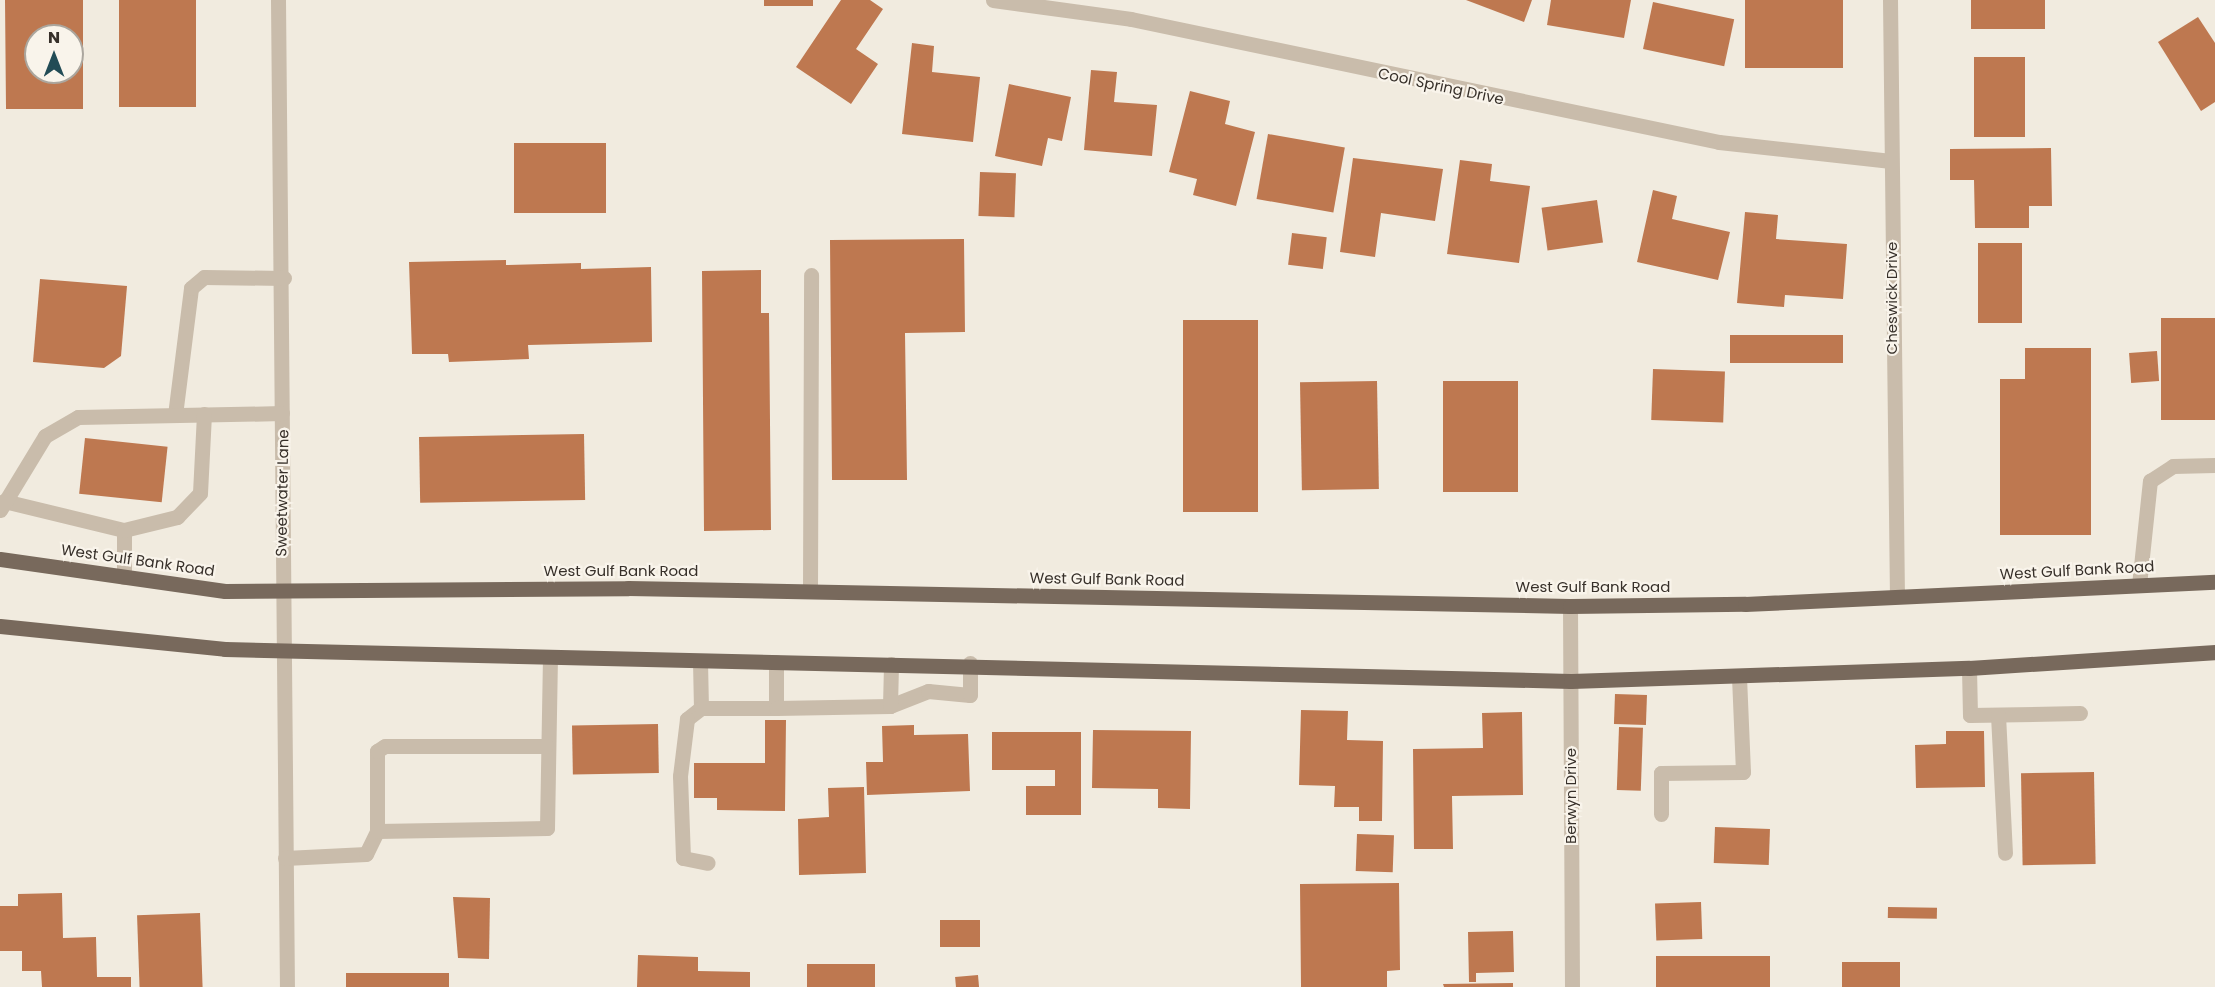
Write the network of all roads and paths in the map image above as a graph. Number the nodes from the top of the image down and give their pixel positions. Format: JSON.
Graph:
{"nodes":[{"id":1,"x":278,"y":0,"type":"edge"},
{"id":2,"x":993,"y":0,"type":"edge"},
{"id":3,"x":1890,"y":0,"type":"edge"},
{"id":4,"x":1891,"y":161,"type":"junction"},
{"id":5,"x":811,"y":275,"type":"dead end"},
{"id":6,"x":284,"y":278,"type":"junction"},
{"id":7,"x":282,"y":413,"type":"junction"},
{"id":8,"x":204,"y":414,"type":"junction"},
{"id":9,"x":175,"y":415,"type":"junction"},
{"id":10,"x":2215,"y":465,"type":"edge"},
{"id":11,"x":2,"y":506,"type":"edge"},
{"id":12,"x":124,"y":530,"type":"junction"},
{"id":13,"x":0,"y":559,"type":"edge"},
{"id":14,"x":124,"y":577,"type":"junction"},
{"id":15,"x":2215,"y":582,"type":"edge"},
{"id":16,"x":2139,"y":585,"type":"junction"},
{"id":17,"x":810,"y":590,"type":"junction"},
{"id":18,"x":281,"y":592,"type":"junction"},
{"id":19,"x":1897,"y":596,"type":"junction"},
{"id":20,"x":1570,"y":606,"type":"junction"},
{"id":21,"x":0,"y":626,"type":"edge"},
{"id":22,"x":281,"y":650,"type":"junction"},
{"id":23,"x":2215,"y":652,"type":"edge"},
{"id":24,"x":550,"y":659,"type":"junction"},
{"id":25,"x":700,"y":661,"type":"junction"},
{"id":26,"x":776,"y":662,"type":"junction"},
{"id":27,"x":970,"y":663,"type":"junction"},
{"id":28,"x":891,"y":664,"type":"junction"},
{"id":29,"x":1969,"y":668,"type":"junction"},
{"id":30,"x":1739,"y":678,"type":"junction"},
{"id":31,"x":1571,"y":681,"type":"junction"},
{"id":32,"x":890,"y":706,"type":"junction"},
{"id":33,"x":701,"y":708,"type":"junction"},
{"id":34,"x":776,"y":708,"type":"junction"},
{"id":35,"x":2080,"y":713,"type":"dead end"},
{"id":36,"x":1998,"y":715,"type":"junction"},
{"id":37,"x":546,"y":746,"type":"junction"},
{"id":38,"x":1661,"y":814,"type":"dead end"},
{"id":39,"x":377,"y":831,"type":"junction"},
{"id":40,"x":2005,"y":853,"type":"dead end"},
{"id":41,"x":285,"y":858,"type":"junction"},
{"id":42,"x":708,"y":863,"type":"dead end"},
{"id":43,"x":287,"y":987,"type":"edge"},
{"id":44,"x":1572,"y":987,"type":"edge"}],
"edges":[{"from":1,"to":6,"type":"street","name":"Sweetwater Lane"},
{"from":2,"to":4,"type":"street","name":"Cool Spring Drive"},
{"from":3,"to":4,"type":"street","name":"Cheswick Drive"},
{"from":4,"to":19,"type":"street","name":"Cheswick Drive"},
{"from":5,"to":17,"type":"street"},
{"from":6,"to":7,"type":"street","name":"Sweetwater Lane"},
{"from":6,"to":9,"type":"street"},
{"from":7,"to":8,"type":"street"},
{"from":7,"to":18,"type":"street","name":"Sweetwater Lane"},
{"from":8,"to":9,"type":"street"},
{"from":8,"to":12,"type":"street"},
{"from":9,"to":11,"type":"street"},
{"from":10,"to":16,"type":"street"},
{"from":11,"to":12,"type":"street"},
{"from":12,"to":14,"type":"street"},
{"from":13,"to":14,"type":"main road","name":"West Gulf Bank Road"},
{"from":14,"to":18,"type":"main road","name":"West Gulf Bank Road"},
{"from":15,"to":16,"type":"main road","name":"West Gulf Bank Road"},
{"from":16,"to":19,"type":"main road","name":"West Gulf Bank Road"},
{"from":17,"to":18,"type":"main road","name":"West Gulf Bank Road"},
{"from":17,"to":20,"type":"main road","name":"West Gulf Bank Road"},
{"from":18,"to":22,"type":"street","name":"Sweetwater Lane"},
{"from":19,"to":20,"type":"main road","name":"West Gulf Bank Road"},
{"from":20,"to":31,"type":"street","name":"Berwyn Drive"},
{"from":21,"to":22,"type":"main road"},
{"from":22,"to":24,"type":"main road"},
{"from":22,"to":41,"type":"street","name":"Sweetwater Lane"},
{"from":23,"to":29,"type":"main road"},
{"from":24,"to":25,"type":"main road"},
{"from":24,"to":37,"type":"street"},
{"from":25,"to":26,"type":"main road"},
{"from":25,"to":33,"type":"street"},
{"from":26,"to":28,"type":"main road"},
{"from":26,"to":34,"type":"street"},
{"from":27,"to":28,"type":"main road"},
{"from":27,"to":31,"type":"main road"},
{"from":27,"to":32,"type":"street"},
{"from":28,"to":32,"type":"street"},
{"from":29,"to":30,"type":"main road"},
{"from":29,"to":36,"type":"street"},
{"from":30,"to":31,"type":"main road"},
{"from":30,"to":38,"type":"street"},
{"from":31,"to":44,"type":"street","name":"Berwyn Drive"},
{"from":32,"to":34,"type":"street"},
{"from":33,"to":34,"type":"street"},
{"from":33,"to":42,"type":"street"},
{"from":35,"to":36,"type":"street"},
{"from":36,"to":40,"type":"street"},
{"from":37,"to":39,"type":"street"},
{"from":37,"to":39,"type":"street"},
{"from":39,"to":41,"type":"street"},
{"from":41,"to":43,"type":"street","name":"Sweetwater Lane"}]}
